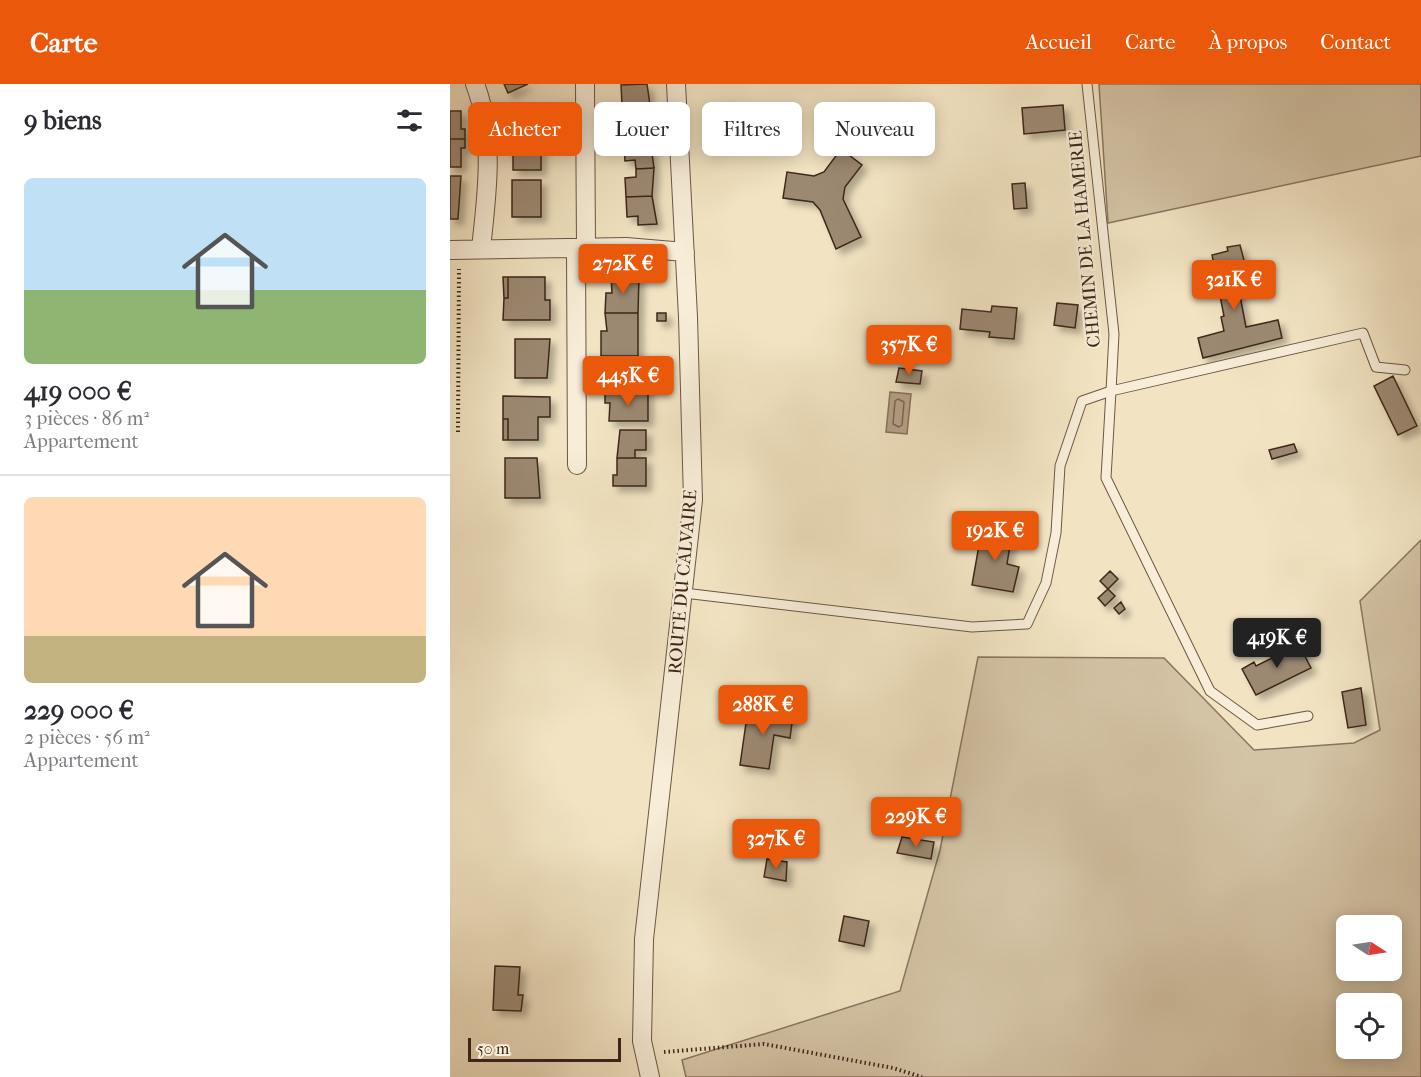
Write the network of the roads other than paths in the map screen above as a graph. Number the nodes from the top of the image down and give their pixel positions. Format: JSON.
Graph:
{"nodes":[{"id":1,"x":475,"y":84,"type":"edge"},
{"id":2,"x":585,"y":84,"type":"edge"},
{"id":3,"x":676,"y":84,"type":"edge"},
{"id":4,"x":1086,"y":84,"type":"edge"},
{"id":5,"x":481,"y":248,"type":"junction"},
{"id":6,"x":581,"y":248,"type":"junction"},
{"id":7,"x":454,"y":250,"type":"edge"},
{"id":8,"x":685,"y":252,"type":"junction"},
{"id":9,"x":1405,"y":370,"type":"dead end"},
{"id":10,"x":1111,"y":391,"type":"junction"},
{"id":11,"x":577,"y":465,"type":"dead end"},
{"id":12,"x":684,"y":592,"type":"junction"},
{"id":13,"x":1308,"y":716,"type":"dead end"},
{"id":14,"x":650,"y":1077,"type":"edge"}],
"edges":[{"from":1,"to":5,"type":"street"},
{"from":2,"to":6,"type":"street"},
{"from":3,"to":8,"type":"street","name":"ROUTE DU CALVAIRE"},
{"from":4,"to":10,"type":"lane","name":"CHEMIN DE LA HAMERIE"},
{"from":5,"to":6,"type":"street"},
{"from":5,"to":7,"type":"street"},
{"from":6,"to":8,"type":"street"},
{"from":6,"to":11,"type":"street"},
{"from":8,"to":12,"type":"street","name":"ROUTE DU CALVAIRE"},
{"from":9,"to":10,"type":"lane"},
{"from":10,"to":12,"type":"lane"},
{"from":10,"to":13,"type":"lane","name":"CHEMIN DE LA HAMERIE"},
{"from":12,"to":14,"type":"street","name":"ROUTE DU CALVAIRE"}]}
